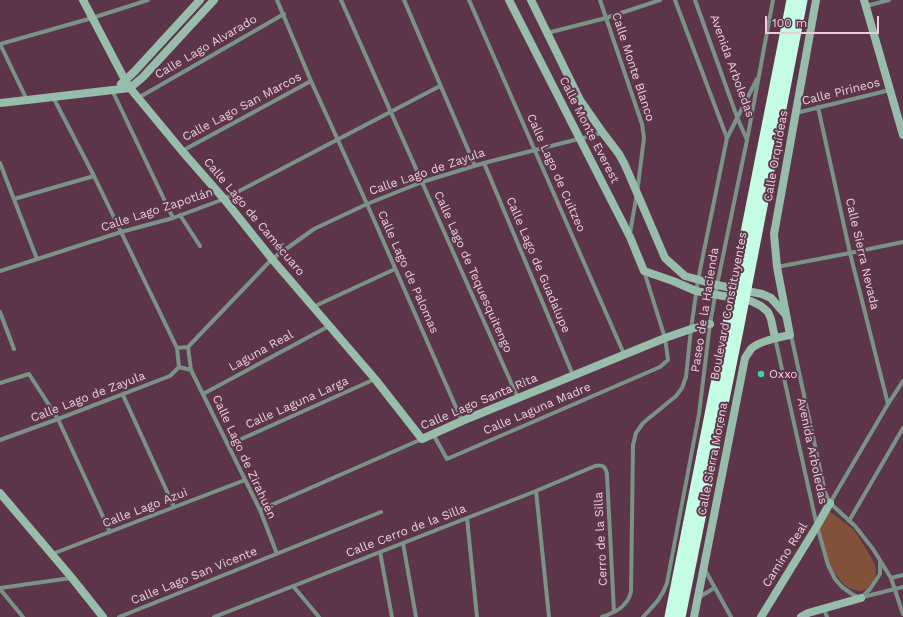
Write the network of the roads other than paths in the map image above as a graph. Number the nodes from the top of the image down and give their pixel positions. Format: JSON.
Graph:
{"nodes":[{"id":1,"x":83,"y":0,"type":"edge"},
{"id":2,"x":148,"y":0,"type":"edge"},
{"id":3,"x":214,"y":0,"type":"edge"},
{"id":4,"x":277,"y":0,"type":"edge"},
{"id":5,"x":342,"y":0,"type":"edge"},
{"id":6,"x":404,"y":0,"type":"edge"},
{"id":7,"x":469,"y":0,"type":"edge"},
{"id":8,"x":509,"y":0,"type":"edge"},
{"id":9,"x":531,"y":0,"type":"edge"},
{"id":10,"x":600,"y":0,"type":"edge"},
{"id":11,"x":660,"y":0,"type":"edge"},
{"id":12,"x":675,"y":0,"type":"edge"},
{"id":13,"x":694,"y":0,"type":"edge"},
{"id":14,"x":773,"y":0,"type":"edge"},
{"id":15,"x":792,"y":0,"type":"edge"},
{"id":16,"x":802,"y":0,"type":"edge"},
{"id":17,"x":816,"y":0,"type":"edge"},
{"id":18,"x":889,"y":0,"type":"edge"},
{"id":19,"x":197,"y":1,"type":"edge"},
{"id":20,"x":865,"y":3,"type":"edge"},
{"id":21,"x":204,"y":11,"type":"junction"},
{"id":22,"x":284,"y":14,"type":"junction"},
{"id":23,"x":92,"y":18,"type":"junction"},
{"id":24,"x":606,"y":18,"type":"junction"},
{"id":25,"x":547,"y":34,"type":"junction"},
{"id":26,"x":0,"y":44,"type":"edge"},
{"id":27,"x":759,"y":75,"type":"junction"},
{"id":28,"x":125,"y":80,"type":"junction"},
{"id":29,"x":311,"y":81,"type":"junction"},
{"id":30,"x":440,"y":86,"type":"junction"},
{"id":31,"x":130,"y":88,"type":"junction"},
{"id":32,"x":114,"y":90,"type":"junction"},
{"id":33,"x":890,"y":90,"type":"junction"},
{"id":34,"x":53,"y":97,"type":"junction"},
{"id":35,"x":138,"y":98,"type":"junction"},
{"id":36,"x":27,"y":100,"type":"junction"},
{"id":37,"x":0,"y":102,"type":"edge"},
{"id":38,"x":818,"y":107,"type":"junction"},
{"id":39,"x":390,"y":112,"type":"junction"},
{"id":40,"x":796,"y":113,"type":"junction"},
{"id":41,"x":737,"y":117,"type":"junction"},
{"id":42,"x":603,"y":133,"type":"junction"},
{"id":43,"x":903,"y":135,"type":"edge"},
{"id":44,"x":580,"y":138,"type":"junction"},
{"id":45,"x":727,"y":138,"type":"junction"},
{"id":46,"x":338,"y":139,"type":"junction"},
{"id":47,"x":747,"y":140,"type":"junction"},
{"id":48,"x":535,"y":149,"type":"junction"},
{"id":49,"x":182,"y":151,"type":"junction"},
{"id":50,"x":0,"y":163,"type":"edge"},
{"id":51,"x":484,"y":163,"type":"junction"},
{"id":52,"x":475,"y":166,"type":"junction"},
{"id":53,"x":94,"y":176,"type":"junction"},
{"id":54,"x":422,"y":182,"type":"junction"},
{"id":55,"x":637,"y":193,"type":"junction"},
{"id":56,"x":14,"y":199,"type":"junction"},
{"id":57,"x":224,"y":199,"type":"junction"},
{"id":58,"x":366,"y":204,"type":"junction"},
{"id":59,"x":180,"y":215,"type":"junction"},
{"id":60,"x":173,"y":218,"type":"junction"},
{"id":61,"x":121,"y":232,"type":"junction"},
{"id":62,"x":630,"y":237,"type":"junction"},
{"id":63,"x":903,"y":242,"type":"edge"},
{"id":64,"x":200,"y":246,"type":"dead end"},
{"id":65,"x":850,"y":253,"type":"junction"},
{"id":66,"x":37,"y":259,"type":"junction"},
{"id":67,"x":272,"y":259,"type":"junction"},
{"id":68,"x":745,"y":266,"type":"junction"},
{"id":69,"x":777,"y":267,"type":"junction"},
{"id":70,"x":395,"y":269,"type":"junction"},
{"id":71,"x":0,"y":271,"type":"edge"},
{"id":72,"x":644,"y":271,"type":"junction"},
{"id":73,"x":698,"y":280,"type":"junction"},
{"id":74,"x":717,"y":285,"type":"junction"},
{"id":75,"x":696,"y":291,"type":"junction"},
{"id":76,"x":716,"y":295,"type":"junction"},
{"id":77,"x":313,"y":307,"type":"junction"},
{"id":78,"x":0,"y":312,"type":"edge"},
{"id":79,"x":786,"y":316,"type":"junction"},
{"id":80,"x":710,"y":324,"type":"junction"},
{"id":81,"x":329,"y":325,"type":"junction"},
{"id":82,"x":691,"y":329,"type":"junction"},
{"id":83,"x":733,"y":329,"type":"junction"},
{"id":84,"x":790,"y":335,"type":"junction"},
{"id":85,"x":665,"y":338,"type":"junction"},
{"id":86,"x":775,"y":338,"type":"junction"},
{"id":87,"x":177,"y":348,"type":"junction"},
{"id":88,"x":188,"y":348,"type":"junction"},
{"id":89,"x":14,"y":349,"type":"dead end"},
{"id":90,"x":624,"y":354,"type":"junction"},
{"id":91,"x":179,"y":367,"type":"junction"},
{"id":92,"x":660,"y":367,"type":"joint"},
{"id":93,"x":191,"y":370,"type":"junction"},
{"id":94,"x":573,"y":375,"type":"junction"},
{"id":95,"x":375,"y":379,"type":"junction"},
{"id":96,"x":903,"y":381,"type":"edge"},
{"id":97,"x":0,"y":384,"type":"edge"},
{"id":98,"x":203,"y":394,"type":"junction"},
{"id":99,"x":123,"y":395,"type":"junction"},
{"id":100,"x":518,"y":398,"type":"junction"},
{"id":101,"x":888,"y":404,"type":"junction"},
{"id":102,"x":58,"y":419,"type":"junction"},
{"id":103,"x":462,"y":421,"type":"junction"},
{"id":104,"x":903,"y":428,"type":"edge"},
{"id":105,"x":433,"y":434,"type":"junction"},
{"id":106,"x":422,"y":439,"type":"junction"},
{"id":107,"x":0,"y":440,"type":"edge"},
{"id":108,"x":228,"y":445,"type":"junction"},
{"id":109,"x":604,"y":466,"type":"joint"},
{"id":110,"x":245,"y":480,"type":"junction"},
{"id":111,"x":536,"y":491,"type":"junction"},
{"id":112,"x":0,"y":493,"type":"edge"},
{"id":113,"x":830,"y":503,"type":"junction"},
{"id":114,"x":174,"y":507,"type":"junction"},
{"id":115,"x":260,"y":510,"type":"junction"},
{"id":116,"x":382,"y":512,"type":"dead end"},
{"id":117,"x":467,"y":518,"type":"junction"},
{"id":118,"x":849,"y":521,"type":"junction"},
{"id":119,"x":817,"y":526,"type":"junction"},
{"id":120,"x":110,"y":532,"type":"junction"},
{"id":121,"x":403,"y":543,"type":"junction"},
{"id":122,"x":380,"y":552,"type":"junction"},
{"id":123,"x":52,"y":554,"type":"junction"},
{"id":124,"x":277,"y":554,"type":"junction"},
{"id":125,"x":880,"y":560,"type":"junction"},
{"id":126,"x":704,"y":568,"type":"junction"},
{"id":127,"x":903,"y":575,"type":"edge"},
{"id":128,"x":72,"y":578,"type":"junction"},
{"id":129,"x":891,"y":578,"type":"junction"},
{"id":130,"x":293,"y":586,"type":"junction"},
{"id":131,"x":903,"y":586,"type":"edge"},
{"id":132,"x":714,"y":588,"type":"junction"},
{"id":133,"x":894,"y":588,"type":"junction"},
{"id":134,"x":0,"y":589,"type":"edge"},
{"id":135,"x":698,"y":598,"type":"junction"},
{"id":136,"x":861,"y":598,"type":"junction"},
{"id":137,"x":614,"y":612,"type":"junction"},
{"id":138,"x":825,"y":613,"type":"edge"},
{"id":139,"x":903,"y":614,"type":"edge"},
{"id":140,"x":223,"y":615,"type":"edge"},
{"id":141,"x":23,"y":617,"type":"edge"},
{"id":142,"x":103,"y":617,"type":"edge"},
{"id":143,"x":119,"y":617,"type":"edge"},
{"id":144,"x":214,"y":617,"type":"edge"},
{"id":145,"x":319,"y":617,"type":"edge"},
{"id":146,"x":392,"y":617,"type":"edge"},
{"id":147,"x":416,"y":617,"type":"edge"},
{"id":148,"x":477,"y":617,"type":"edge"},
{"id":149,"x":549,"y":617,"type":"edge"},
{"id":150,"x":602,"y":617,"type":"edge"},
{"id":151,"x":643,"y":617,"type":"edge"},
{"id":152,"x":670,"y":617,"type":"edge"},
{"id":153,"x":680,"y":617,"type":"edge"},
{"id":154,"x":694,"y":617,"type":"edge"},
{"id":155,"x":731,"y":617,"type":"edge"},
{"id":156,"x":761,"y":617,"type":"edge"},
{"id":157,"x":801,"y":617,"type":"edge"}],
"edges":[{"from":1,"to":23,"type":"street","name":"Calle Lago de Camécuaro"},
{"from":2,"to":23,"type":"street"},
{"from":3,"to":21,"type":"street"},
{"from":4,"to":22,"type":"street","name":"Calle Lago de Palomas"},
{"from":5,"to":39,"type":"street","name":"Calle Lago de Tequesquitengo"},
{"from":6,"to":30,"type":"street"},
{"from":7,"to":48,"type":"street","name":"Calle Lago de Cuitzeo"},
{"from":8,"to":44,"type":"street","name":"Calle Monte Everest"},
{"from":9,"to":25,"type":"street","name":"Calle Monte Everest"},
{"from":10,"to":24,"type":"street","name":"Calle Monte Blanco"},
{"from":11,"to":24,"type":"street"},
{"from":12,"to":45,"type":"street"},
{"from":13,"to":41,"type":"street","name":"Avenida Arboledas"},
{"from":14,"to":27,"type":"street","name":"Paseo de la Hacienda"},
{"from":15,"to":68,"type":"highway","name":"Boulevard Constituyentes"},
{"from":16,"to":68,"type":"highway","name":"Boulevard Constituyentes"},
{"from":17,"to":40,"type":"street","name":"Calle Orquídeas"},
{"from":18,"to":20,"type":"street"},
{"from":19,"to":21,"type":"street"},
{"from":19,"to":28,"type":"street"},
{"from":20,"to":33,"type":"street"},
{"from":21,"to":31,"type":"street"},
{"from":22,"to":29,"type":"street","name":"Calle Lago de Palomas"},
{"from":22,"to":35,"type":"street","name":"Calle Lago Alvarado"},
{"from":23,"to":26,"type":"street"},
{"from":23,"to":28,"type":"street","name":"Calle Lago de Camécuaro"},
{"from":24,"to":25,"type":"street"},
{"from":24,"to":55,"type":"street","name":"Calle Monte Blanco"},
{"from":25,"to":42,"type":"street","name":"Calle Monte Everest"},
{"from":26,"to":36,"type":"street"},
{"from":27,"to":41,"type":"street"},
{"from":27,"to":47,"type":"street","name":"Paseo de la Hacienda"},
{"from":28,"to":31,"type":"street","name":"Calle Lago de Camécuaro"},
{"from":28,"to":32,"type":"street"},
{"from":29,"to":46,"type":"street","name":"Calle Lago de Palomas"},
{"from":29,"to":49,"type":"street","name":"Calle Lago San Marcos"},
{"from":30,"to":39,"type":"street","name":"Calle Lago Zapotlán"},
{"from":30,"to":52,"type":"street"},
{"from":31,"to":32,"type":"street"},
{"from":31,"to":35,"type":"street","name":"Calle Lago de Camécuaro"},
{"from":32,"to":34,"type":"street"},
{"from":32,"to":60,"type":"street"},
{"from":33,"to":38,"type":"street","name":"Calle Pirineos"},
{"from":33,"to":43,"type":"street"},
{"from":34,"to":36,"type":"street"},
{"from":34,"to":53,"type":"street"},
{"from":35,"to":49,"type":"street","name":"Calle Lago de Camécuaro"},
{"from":36,"to":37,"type":"street"},
{"from":38,"to":40,"type":"street","name":"Calle Pirineos"},
{"from":38,"to":65,"type":"street","name":"Calle Sierra Nevada"},
{"from":39,"to":46,"type":"street","name":"Calle Lago Zapotlán"},
{"from":39,"to":54,"type":"street","name":"Calle Lago de Tequesquitengo"},
{"from":40,"to":69,"type":"street","name":"Calle Orquídeas"},
{"from":41,"to":45,"type":"street"},
{"from":41,"to":47,"type":"street","name":"Avenida Arboledas"},
{"from":42,"to":44,"type":"street","name":"Calle Lago de Zayula"},
{"from":42,"to":55,"type":"street","name":"Calle Monte Everest"},
{"from":44,"to":48,"type":"street","name":"Calle Lago de Zayula"},
{"from":44,"to":62,"type":"street","name":"Calle Monte Everest"},
{"from":45,"to":73,"type":"street"},
{"from":46,"to":57,"type":"street","name":"Calle Lago Zapotlán"},
{"from":46,"to":58,"type":"street","name":"Calle Lago de Palomas"},
{"from":47,"to":74,"type":"street","name":"Paseo de la Hacienda"},
{"from":48,"to":51,"type":"street","name":"Calle Lago de Zayula"},
{"from":48,"to":90,"type":"street","name":"Calle Lago de Cuitzeo"},
{"from":49,"to":57,"type":"street","name":"Calle Lago de Camécuaro"},
{"from":50,"to":56,"type":"street"},
{"from":51,"to":52,"type":"street","name":"Calle Lago de Zayula"},
{"from":51,"to":94,"type":"street","name":"Calle Lago de Guadalupe"},
{"from":52,"to":54,"type":"street","name":"Calle Lago de Zayula"},
{"from":53,"to":56,"type":"street"},
{"from":53,"to":61,"type":"street"},
{"from":54,"to":58,"type":"street","name":"Calle Lago de Zayula"},
{"from":54,"to":100,"type":"street","name":"Calle Lago de Tequesquitengo"},
{"from":55,"to":62,"type":"street","name":"Calle Monte Blanco"},
{"from":55,"to":73,"type":"street","name":"Calle Monte Everest"},
{"from":56,"to":66,"type":"street"},
{"from":57,"to":59,"type":"street","name":"Calle Lago Zapotlán"},
{"from":57,"to":67,"type":"street","name":"Calle Lago de Camécuaro"},
{"from":58,"to":67,"type":"street","name":"Calle Lago de Zayula"},
{"from":58,"to":70,"type":"street","name":"Calle Lago de Palomas"},
{"from":59,"to":60,"type":"street","name":"Calle Lago Zapotlán"},
{"from":59,"to":64,"type":"street"},
{"from":60,"to":61,"type":"street","name":"Calle Lago Zapotlán"},
{"from":61,"to":66,"type":"street","name":"Calle Lago Zapotlán"},
{"from":61,"to":87,"type":"street"},
{"from":62,"to":72,"type":"street","name":"Calle Monte Everest"},
{"from":63,"to":65,"type":"street"},
{"from":65,"to":69,"type":"street"},
{"from":65,"to":101,"type":"street","name":"Calle Sierra Nevada"},
{"from":66,"to":71,"type":"street","name":"Calle Lago Zapotlán"},
{"from":67,"to":77,"type":"street","name":"Calle Lago de Camécuaro"},
{"from":67,"to":88,"type":"street","name":"Calle Lago de Zayula"},
{"from":68,"to":83,"type":"highway","name":"Boulevard Constituyentes"},
{"from":69,"to":79,"type":"street","name":"Calle Orquídeas"},
{"from":70,"to":77,"type":"street"},
{"from":70,"to":103,"type":"street","name":"Calle Lago de Palomas"},
{"from":72,"to":75,"type":"street"},
{"from":72,"to":85,"type":"street","name":"Calle Monte Everest"},
{"from":73,"to":74,"type":"street","name":"Calle Monte Everest"},
{"from":73,"to":75,"type":"street"},
{"from":74,"to":76,"type":"street","name":"Paseo de la Hacienda"},
{"from":74,"to":79,"type":"street","name":"Calle Monte Everest"},
{"from":75,"to":76,"type":"street"},
{"from":75,"to":82,"type":"street"},
{"from":76,"to":80,"type":"street","name":"Paseo de la Hacienda"},
{"from":76,"to":86,"type":"street","name":"Avenida Arboledas"},
{"from":77,"to":81,"type":"street","name":"Calle Lago de Camécuaro"},
{"from":78,"to":89,"type":"street"},
{"from":79,"to":84,"type":"street","name":"Avenida Arboledas"},
{"from":80,"to":82,"type":"street","name":"Calle Lago Santa Rita"},
{"from":80,"to":151,"type":"street","name":"Paseo de la Hacienda"},
{"from":81,"to":95,"type":"street","name":"Calle Lago de Camécuaro"},
{"from":81,"to":98,"type":"street","name":"Laguna Real"},
{"from":82,"to":85,"type":"street","name":"Calle Lago Santa Rita"},
{"from":82,"to":137,"type":"street"},
{"from":83,"to":152,"type":"highway","name":"Boulevard Constituyentes"},
{"from":83,"to":153,"type":"highway","name":"Boulevard Constituyentes"},
{"from":84,"to":86,"type":"street","name":"Calle Sierra Morena"},
{"from":84,"to":113,"type":"street","name":"Avenida Arboledas"},
{"from":85,"to":90,"type":"street","name":"Calle Lago Santa Rita"},
{"from":85,"to":92,"type":"street","name":"Calle Monte Everest"},
{"from":86,"to":119,"type":"street","name":"Avenida Arboledas"},
{"from":86,"to":126,"type":"street","name":"Calle Sierra Morena"},
{"from":87,"to":88,"type":"street"},
{"from":87,"to":91,"type":"street"},
{"from":88,"to":93,"type":"street","name":"Calle Lago de Zirahuén"},
{"from":90,"to":94,"type":"street","name":"Calle Lago Santa Rita"},
{"from":91,"to":93,"type":"street"},
{"from":91,"to":99,"type":"street","name":"Calle Lago de Zayula"},
{"from":92,"to":105,"type":"street","name":"Calle Laguna Madre"},
{"from":93,"to":98,"type":"street","name":"Calle Lago de Zirahuén"},
{"from":94,"to":100,"type":"street","name":"Calle Lago Santa Rita"},
{"from":95,"to":106,"type":"street","name":"Calle Lago de Camécuaro"},
{"from":95,"to":108,"type":"street","name":"Calle Laguna Larga"},
{"from":96,"to":101,"type":"street","name":"Camino Real"},
{"from":97,"to":102,"type":"street"},
{"from":98,"to":108,"type":"street","name":"Calle Lago de Zirahuén"},
{"from":99,"to":102,"type":"street","name":"Calle Lago de Zayula"},
{"from":99,"to":114,"type":"street"},
{"from":100,"to":103,"type":"street","name":"Calle Lago Santa Rita"},
{"from":101,"to":113,"type":"street","name":"Camino Real"},
{"from":102,"to":107,"type":"street","name":"Calle Lago de Zayula"},
{"from":102,"to":120,"type":"street"},
{"from":103,"to":105,"type":"street","name":"Calle Lago Santa Rita"},
{"from":104,"to":118,"type":"street"},
{"from":105,"to":106,"type":"street","name":"Calle Lago Santa Rita"},
{"from":106,"to":115,"type":"street","name":"Calle Lago Santa Rita"},
{"from":108,"to":110,"type":"street","name":"Calle Lago de Zirahuén"},
{"from":109,"to":111,"type":"street","name":"Calle Cerro de la Silla"},
{"from":109,"to":137,"type":"street","name":"Cerro de la Silla"},
{"from":110,"to":114,"type":"street","name":"Calle Lago Azui"},
{"from":110,"to":115,"type":"street","name":"Calle Lago de Zirahuén"},
{"from":111,"to":117,"type":"street","name":"Calle Cerro de la Silla"},
{"from":111,"to":149,"type":"street"},
{"from":112,"to":123,"type":"street"},
{"from":113,"to":118,"type":"street"},
{"from":113,"to":119,"type":"street","name":"Camino Real"},
{"from":114,"to":120,"type":"street","name":"Calle Lago Azui"},
{"from":115,"to":124,"type":"street","name":"Calle Lago de Zirahuén"},
{"from":116,"to":124,"type":"street","name":"Calle Lago San Vicente"},
{"from":117,"to":121,"type":"street","name":"Calle Cerro de la Silla"},
{"from":117,"to":148,"type":"street"},
{"from":118,"to":125,"type":"street"},
{"from":119,"to":136,"type":"street","name":"Avenida Arboledas"},
{"from":119,"to":156,"type":"street","name":"Camino Real"},
{"from":120,"to":123,"type":"street","name":"Calle Lago Azui"},
{"from":121,"to":122,"type":"street","name":"Calle Cerro de la Silla"},
{"from":121,"to":147,"type":"street"},
{"from":122,"to":130,"type":"street","name":"Calle Cerro de la Silla"},
{"from":122,"to":146,"type":"street"},
{"from":123,"to":128,"type":"street"},
{"from":124,"to":143,"type":"street","name":"Calle Lago San Vicente"},
{"from":125,"to":129,"type":"street"},
{"from":125,"to":136,"type":"street"},
{"from":126,"to":132,"type":"street"},
{"from":126,"to":135,"type":"street","name":"Calle Sierra Morena"},
{"from":127,"to":129,"type":"street"},
{"from":128,"to":134,"type":"street"},
{"from":128,"to":142,"type":"street"},
{"from":129,"to":133,"type":"street"},
{"from":130,"to":140,"type":"street","name":"Calle Cerro de la Silla"},
{"from":130,"to":145,"type":"street"},
{"from":131,"to":133,"type":"street"},
{"from":132,"to":135,"type":"street"},
{"from":132,"to":155,"type":"street"},
{"from":133,"to":136,"type":"street"},
{"from":133,"to":139,"type":"street"},
{"from":134,"to":141,"type":"street"},
{"from":135,"to":154,"type":"street","name":"Calle Sierra Morena"},
{"from":136,"to":138,"type":"street"},
{"from":137,"to":150,"type":"street"},
{"from":138,"to":157,"type":"street"},
{"from":140,"to":144,"type":"street","name":"Calle Cerro de la Silla"}]}
